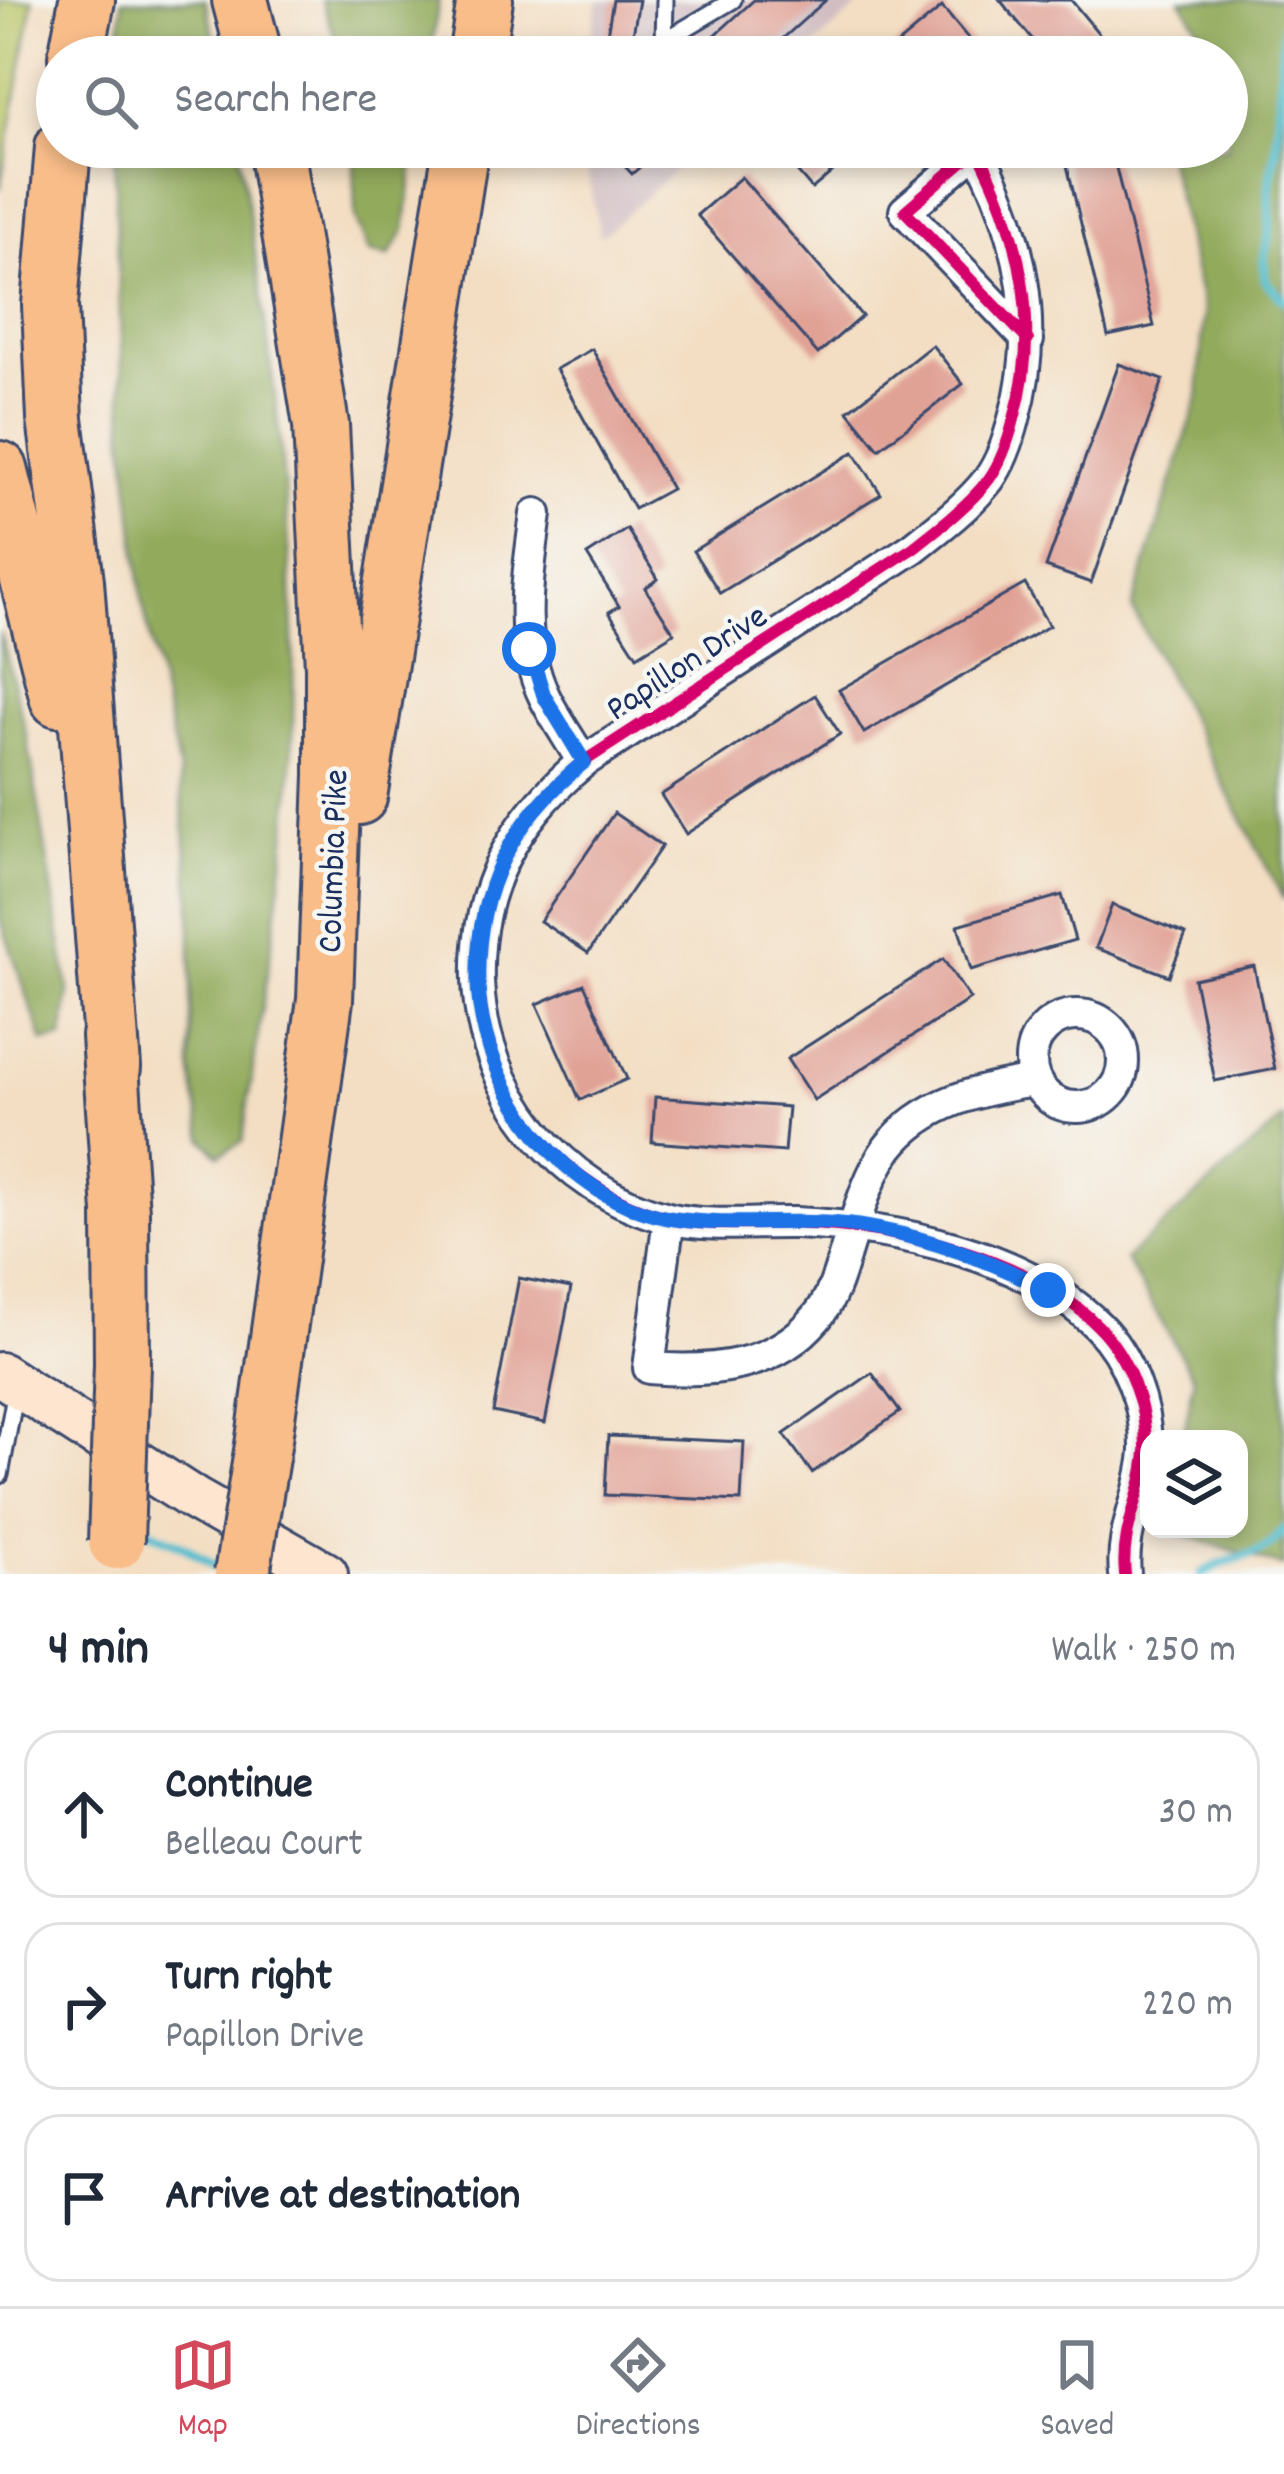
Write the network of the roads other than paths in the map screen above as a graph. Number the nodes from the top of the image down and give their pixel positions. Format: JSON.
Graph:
{"nodes":[{"id":1,"x":87,"y":0,"type":"edge"},
{"id":2,"x":240,"y":0,"type":"edge"},
{"id":3,"x":485,"y":0,"type":"edge"},
{"id":4,"x":665,"y":0,"type":"edge"},
{"id":5,"x":733,"y":0,"type":"edge"},
{"id":6,"x":80,"y":36,"type":"edge"},
{"id":7,"x":249,"y":36,"type":"edge"},
{"id":8,"x":479,"y":36,"type":"edge"},
{"id":9,"x":664,"y":36,"type":"edge"},
{"id":10,"x":672,"y":36,"type":"edge"},
{"id":11,"x":61,"y":168,"type":"edge"},
{"id":12,"x":279,"y":168,"type":"edge"},
{"id":13,"x":458,"y":168,"type":"edge"},
{"id":14,"x":954,"y":168,"type":"edge"},
{"id":15,"x":987,"y":168,"type":"edge"},
{"id":16,"x":1028,"y":340,"type":"junction"},
{"id":17,"x":0,"y":469,"type":"edge"},
{"id":18,"x":536,"y":514,"type":"dead end"},
{"id":19,"x":584,"y":762,"type":"junction"},
{"id":20,"x":325,"y":1000,"type":"junction"},
{"id":21,"x":113,"y":1068,"type":"junction"},
{"id":22,"x":1035,"y":1081,"type":"dead end"},
{"id":23,"x":669,"y":1218,"type":"junction"},
{"id":24,"x":854,"y":1226,"type":"junction"},
{"id":25,"x":8,"y":1381,"type":"edge"},
{"id":26,"x":0,"y":1474,"type":"edge"},
{"id":27,"x":114,"y":1558,"type":"edge"},
{"id":28,"x":242,"y":1574,"type":"edge"},
{"id":29,"x":326,"y":1574,"type":"edge"},
{"id":30,"x":1125,"y":1574,"type":"edge"}],
"edges":[{"from":1,"to":6,"type":"highway"},
{"from":2,"to":7,"type":"highway"},
{"from":3,"to":8,"type":"highway"},
{"from":4,"to":9,"type":"lane"},
{"from":5,"to":10,"type":"lane"},
{"from":11,"to":21,"type":"highway"},
{"from":12,"to":20,"type":"highway","name":"Columbia Pike"},
{"from":13,"to":20,"type":"highway"},
{"from":14,"to":16,"type":"street","name":"Papillon Drive"},
{"from":15,"to":16,"type":"street","name":"Papillon Drive"},
{"from":16,"to":19,"type":"street","name":"Papillon Drive"},
{"from":17,"to":21,"type":"highway"},
{"from":18,"to":19,"type":"street"},
{"from":19,"to":23,"type":"street","name":"Papillon Drive"},
{"from":20,"to":28,"type":"highway","name":"Columbia Pike","bridge":true},
{"from":21,"to":27,"type":"highway","bridge":true},
{"from":22,"to":24,"type":"street"},
{"from":23,"to":24,"type":"street","name":"Papillon Drive"},
{"from":23,"to":24,"type":"street"},
{"from":24,"to":30,"type":"street","name":"Papillon Drive"},
{"from":25,"to":26,"type":"lane"},
{"from":25,"to":29,"type":"main road"}]}
